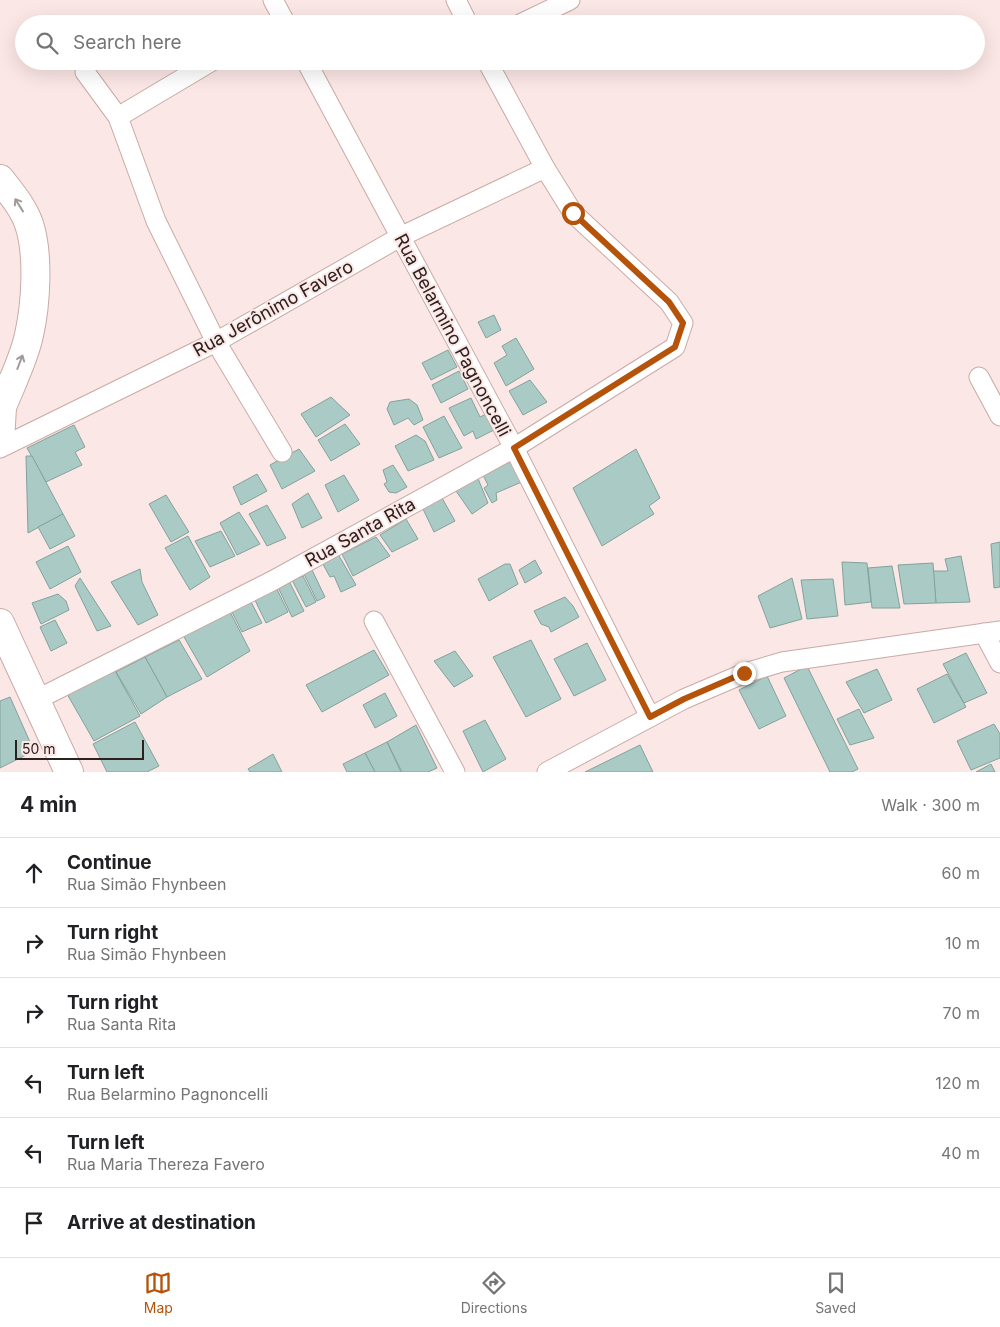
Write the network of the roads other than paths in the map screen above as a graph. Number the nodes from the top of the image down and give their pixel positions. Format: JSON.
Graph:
{"nodes":[{"id":1,"x":272,"y":0,"type":"edge"},
{"id":2,"x":456,"y":0,"type":"edge"},
{"id":3,"x":570,"y":0,"type":"edge"},
{"id":4,"x":279,"y":15,"type":"edge"},
{"id":5,"x":464,"y":15,"type":"edge"},
{"id":6,"x":539,"y":15,"type":"edge"},
{"id":7,"x":197,"y":70,"type":"edge"},
{"id":8,"x":311,"y":70,"type":"edge"},
{"id":9,"x":492,"y":70,"type":"edge"},
{"id":10,"x":85,"y":72,"type":"dead end"},
{"id":11,"x":118,"y":117,"type":"junction"},
{"id":12,"x":545,"y":168,"type":"junction"},
{"id":13,"x":0,"y":179,"type":"edge"},
{"id":14,"x":400,"y":237,"type":"junction"},
{"id":15,"x":216,"y":342,"type":"junction"},
{"id":16,"x":979,"y":377,"type":"dead end"},
{"id":17,"x":1,"y":397,"type":"edge"},
{"id":18,"x":1000,"y":416,"type":"edge"},
{"id":19,"x":0,"y":442,"type":"edge"},
{"id":20,"x":0,"y":448,"type":"edge"},
{"id":21,"x":514,"y":448,"type":"junction"},
{"id":22,"x":282,"y":452,"type":"dead end"},
{"id":23,"x":374,"y":621,"type":"dead end"},
{"id":24,"x":0,"y":623,"type":"edge"},
{"id":25,"x":992,"y":632,"type":"edge"},
{"id":26,"x":1000,"y":663,"type":"edge"},
{"id":27,"x":36,"y":700,"type":"junction"},
{"id":28,"x":650,"y":717,"type":"junction"},
{"id":29,"x":66,"y":771,"type":"edge"},
{"id":30,"x":455,"y":772,"type":"edge"},
{"id":31,"x":547,"y":772,"type":"edge"}],
"edges":[{"from":1,"to":4,"type":"street"},
{"from":2,"to":5,"type":"street"},
{"from":3,"to":6,"type":"street"},
{"from":7,"to":11,"type":"street"},
{"from":8,"to":14,"type":"street","name":"Rua Belarmino Pagnoncelli"},
{"from":9,"to":12,"type":"street"},
{"from":10,"to":11,"type":"street"},
{"from":11,"to":15,"type":"street"},
{"from":12,"to":14,"type":"street","name":"Rua Jerônimo Favero"},
{"from":12,"to":21,"type":"street","name":"Rua Santa Rita"},
{"from":17,"to":13,"type":"highway","one_way":true},
{"from":14,"to":15,"type":"street","name":"Rua Jerônimo Favero"},
{"from":14,"to":21,"type":"street","name":"Rua Belarmino Pagnoncelli"},
{"from":15,"to":20,"type":"street","name":"Rua Jerônimo Favero"},
{"from":15,"to":22,"type":"street"},
{"from":16,"to":18,"type":"street"},
{"from":17,"to":19,"type":"highway"},
{"from":21,"to":27,"type":"street","name":"Rua Santa Rita"},
{"from":21,"to":28,"type":"street","name":"Rua Belarmino Pagnoncelli"},
{"from":23,"to":30,"type":"street"},
{"from":24,"to":27,"type":"highway"},
{"from":25,"to":26,"type":"street"},
{"from":25,"to":28,"type":"street"},
{"from":27,"to":29,"type":"highway"},
{"from":28,"to":31,"type":"street"}]}
